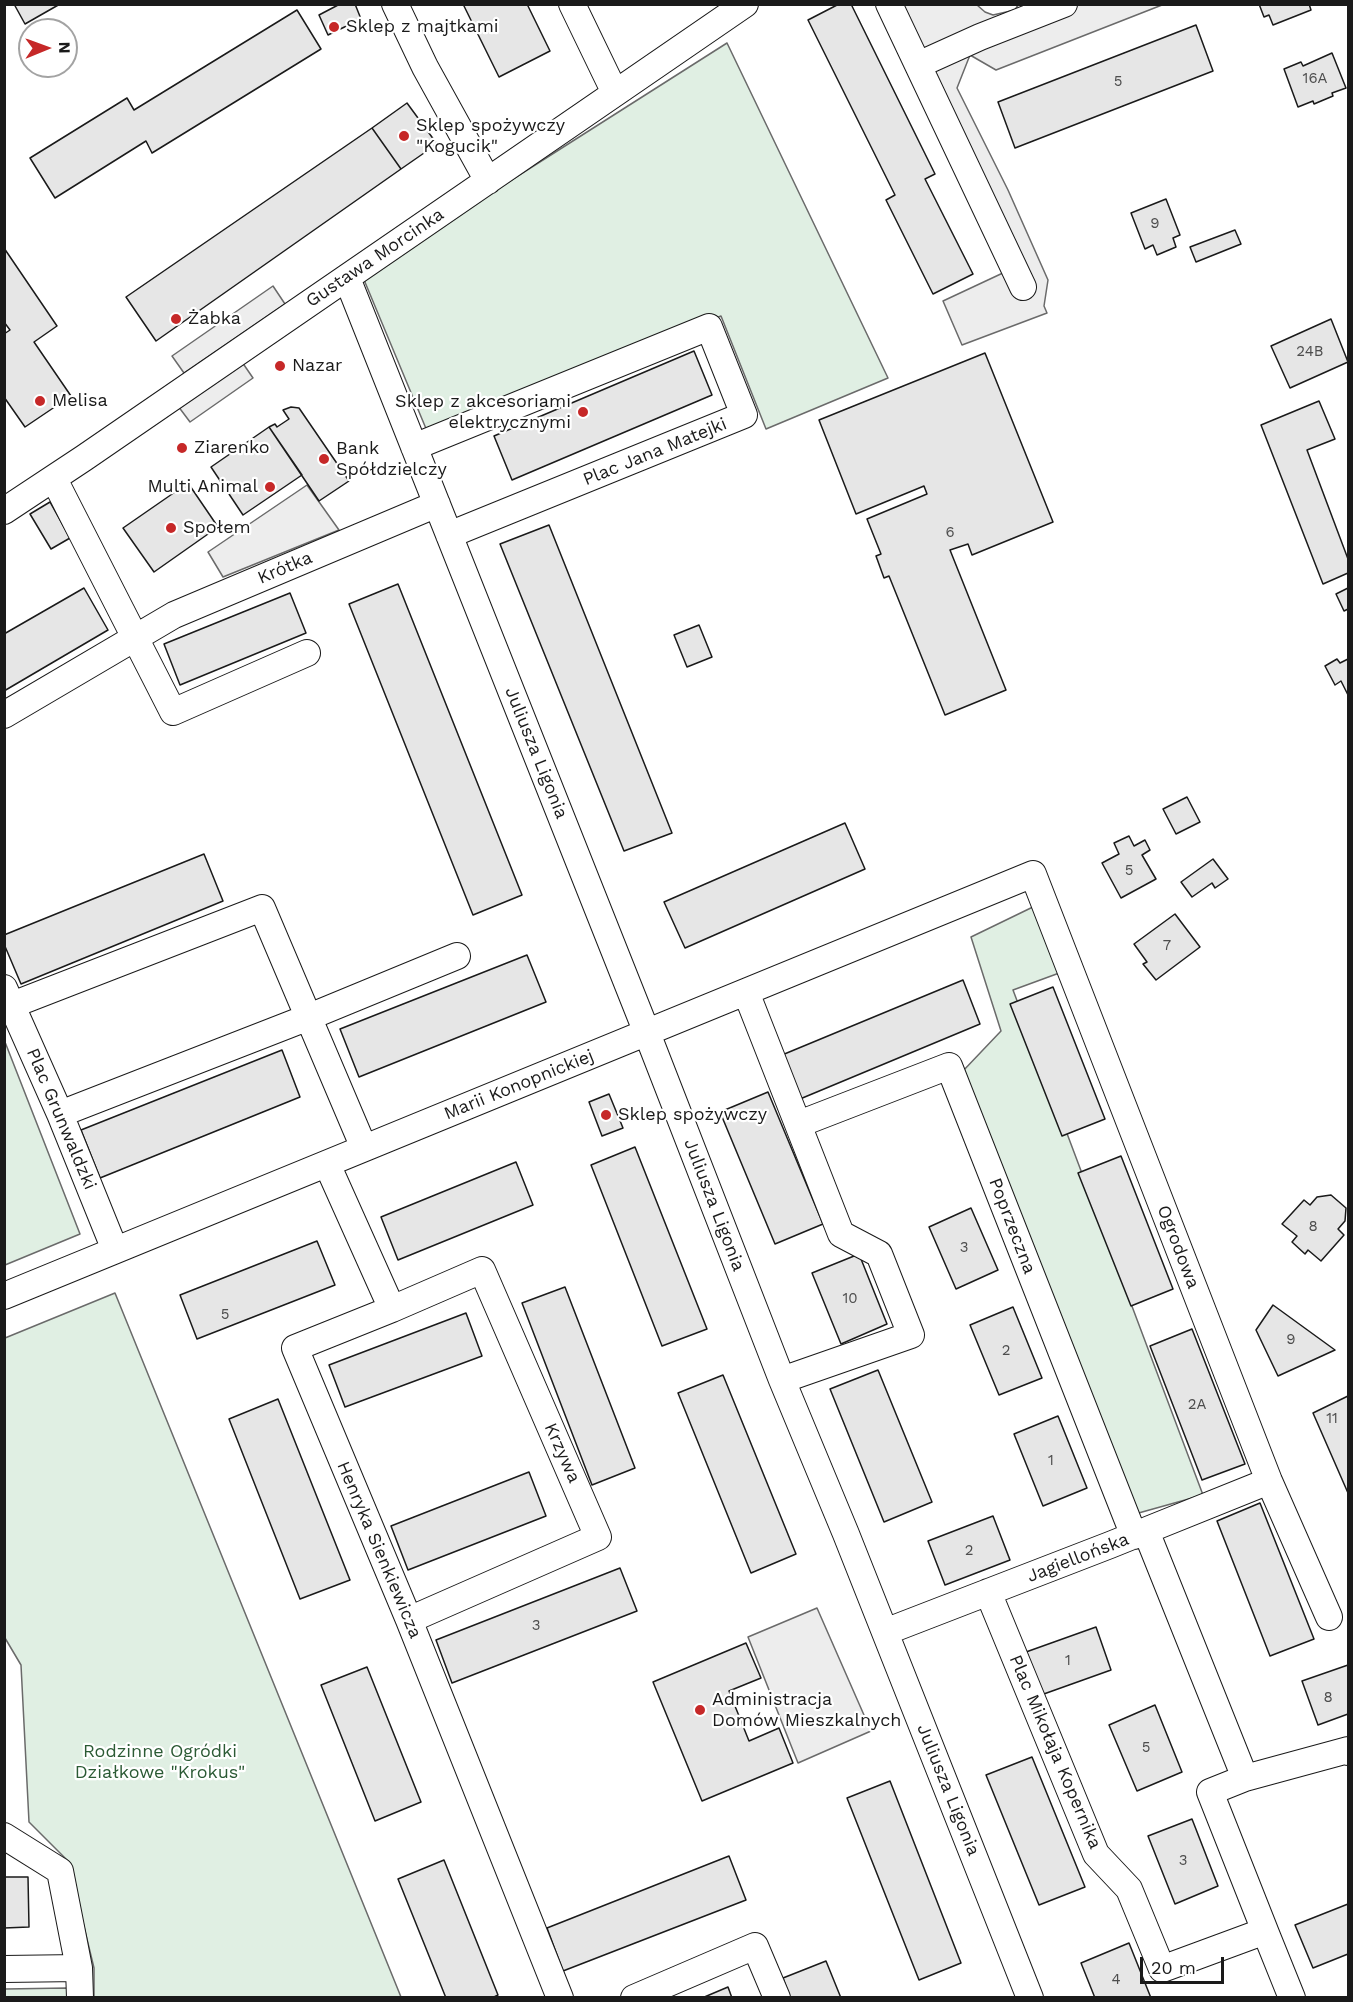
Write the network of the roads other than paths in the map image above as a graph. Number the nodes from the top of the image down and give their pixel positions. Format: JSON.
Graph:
{"nodes":[{"id":1,"x":395,"y":4,"type":"edge"},
{"id":2,"x":572,"y":4,"type":"edge"},
{"id":3,"x":745,"y":4,"type":"edge"},
{"id":4,"x":889,"y":4,"type":"edge"},
{"id":5,"x":1064,"y":4,"type":"edge"},
{"id":6,"x":918,"y":65,"type":"junction"},
{"id":7,"x":615,"y":93,"type":"junction"},
{"id":8,"x":488,"y":181,"type":"junction"},
{"id":9,"x":347,"y":278,"type":"junction"},
{"id":10,"x":1023,"y":287,"type":"dead end"},
{"id":11,"x":414,"y":447,"type":"junction"},
{"id":12,"x":54,"y":479,"type":"junction"},
{"id":13,"x":437,"y":504,"type":"junction"},
{"id":14,"x":4,"y":511,"type":"edge"},
{"id":15,"x":449,"y":535,"type":"junction"},
{"id":16,"x":136,"y":638,"type":"junction"},
{"id":17,"x":307,"y":653,"type":"dead end"},
{"id":18,"x":4,"y":715,"type":"edge"},
{"id":19,"x":1033,"y":874,"type":"joint"},
{"id":20,"x":457,"y":956,"type":"dead end"},
{"id":21,"x":746,"y":992,"type":"junction"},
{"id":22,"x":8,"y":997,"type":"edge"},
{"id":23,"x":309,"y":1017,"type":"junction"},
{"id":24,"x":647,"y":1032,"type":"junction"},
{"id":25,"x":60,"y":1114,"type":"junction"},
{"id":26,"x":799,"y":1124,"type":"junction"},
{"id":27,"x":364,"y":1148,"type":"junction"},
{"id":28,"x":327,"y":1164,"type":"junction"},
{"id":29,"x":115,"y":1250,"type":"junction"},
{"id":30,"x":4,"y":1296,"type":"edge"},
{"id":31,"x":392,"y":1309,"type":"junction"},
{"id":32,"x":782,"y":1380,"type":"junction"},
{"id":33,"x":1269,"y":1481,"type":"junction"},
{"id":34,"x":1140,"y":1534,"type":"junction"},
{"id":35,"x":988,"y":1592,"type":"junction"},
{"id":36,"x":1329,"y":1617,"type":"dead end"},
{"id":37,"x":409,"y":1620,"type":"junction"},
{"id":38,"x":885,"y":1632,"type":"junction"},
{"id":39,"x":1348,"y":1752,"type":"edge"},
{"id":40,"x":1245,"y":1778,"type":"junction"},
{"id":41,"x":4,"y":1836,"type":"edge"},
{"id":42,"x":1266,"y":1931,"type":"junction"},
{"id":43,"x":79,"y":1968,"type":"junction"},
{"id":44,"x":4,"y":1969,"type":"edge"},
{"id":45,"x":80,"y":1998,"type":"edge"},
{"id":46,"x":560,"y":1998,"type":"edge"},
{"id":47,"x":634,"y":1998,"type":"edge"},
{"id":48,"x":777,"y":1998,"type":"edge"},
{"id":49,"x":1030,"y":1998,"type":"edge"},
{"id":50,"x":1292,"y":1998,"type":"edge"}],
"edges":[{"from":1,"to":8,"type":"street"},
{"from":2,"to":7,"type":"street"},
{"from":3,"to":7,"type":"street","name":"Gustawa Morcinka"},
{"from":4,"to":6,"type":"street"},
{"from":5,"to":6,"type":"street"},
{"from":6,"to":10,"type":"street"},
{"from":7,"to":8,"type":"street","name":"Gustawa Morcinka"},
{"from":8,"to":9,"type":"street","name":"Gustawa Morcinka"},
{"from":9,"to":11,"type":"street","name":"Juliusza Ligonia"},
{"from":9,"to":12,"type":"street","name":"Gustawa Morcinka"},
{"from":11,"to":13,"type":"street","name":"Juliusza Ligonia"},
{"from":11,"to":15,"type":"street","name":"Plac Jana Matejki"},
{"from":12,"to":14,"type":"street","name":"Gustawa Morcinka"},
{"from":12,"to":16,"type":"street"},
{"from":13,"to":15,"type":"street","name":"Juliusza Ligonia"},
{"from":13,"to":16,"type":"street","name":"Krótka"},
{"from":15,"to":24,"type":"street","name":"Juliusza Ligonia"},
{"from":16,"to":17,"type":"street"},
{"from":16,"to":18,"type":"street","name":"Krótka"},
{"from":19,"to":21,"type":"street","name":"Marii Konopnickiej"},
{"from":19,"to":33,"type":"street","name":"Ogrodowa"},
{"from":20,"to":23,"type":"street"},
{"from":21,"to":24,"type":"street","name":"Marii Konopnickiej"},
{"from":21,"to":26,"type":"street"},
{"from":22,"to":23,"type":"street"},
{"from":22,"to":25,"type":"street","name":"Plac Grunwaldzki"},
{"from":23,"to":25,"type":"street"},
{"from":23,"to":27,"type":"street"},
{"from":24,"to":27,"type":"street","name":"Marii Konopnickiej"},
{"from":24,"to":32,"type":"street","name":"Juliusza Ligonia"},
{"from":25,"to":29,"type":"street","name":"Plac Grunwaldzki"},
{"from":26,"to":32,"type":"street"},
{"from":26,"to":34,"type":"street","name":"Poprzeczna"},
{"from":27,"to":28,"type":"street","name":"Marii Konopnickiej"},
{"from":28,"to":29,"type":"street","name":"Marii Konopnickiej"},
{"from":28,"to":31,"type":"street"},
{"from":29,"to":30,"type":"street","name":"Marii Konopnickiej"},
{"from":31,"to":37,"type":"street","name":"Henryka Sienkiewicza"},
{"from":31,"to":37,"type":"street","name":"Krzywa"},
{"from":32,"to":38,"type":"street","name":"Juliusza Ligonia"},
{"from":33,"to":34,"type":"street","name":"Jagiellońska"},
{"from":33,"to":36,"type":"street","name":"Ogrodowa"},
{"from":34,"to":35,"type":"street","name":"Jagiellońska"},
{"from":34,"to":40,"type":"street"},
{"from":35,"to":38,"type":"street","name":"Jagiellońska"},
{"from":35,"to":42,"type":"street","name":"Plac Mikołaja Kopernika"},
{"from":37,"to":46,"type":"street","name":"Henryka Sienkiewicza"},
{"from":38,"to":49,"type":"street","name":"Juliusza Ligonia"},
{"from":39,"to":40,"type":"street"},
{"from":40,"to":42,"type":"street"},
{"from":41,"to":43,"type":"street"},
{"from":42,"to":50,"type":"street"},
{"from":43,"to":44,"type":"street"},
{"from":43,"to":45,"type":"street"},
{"from":47,"to":48,"type":"street"}]}
